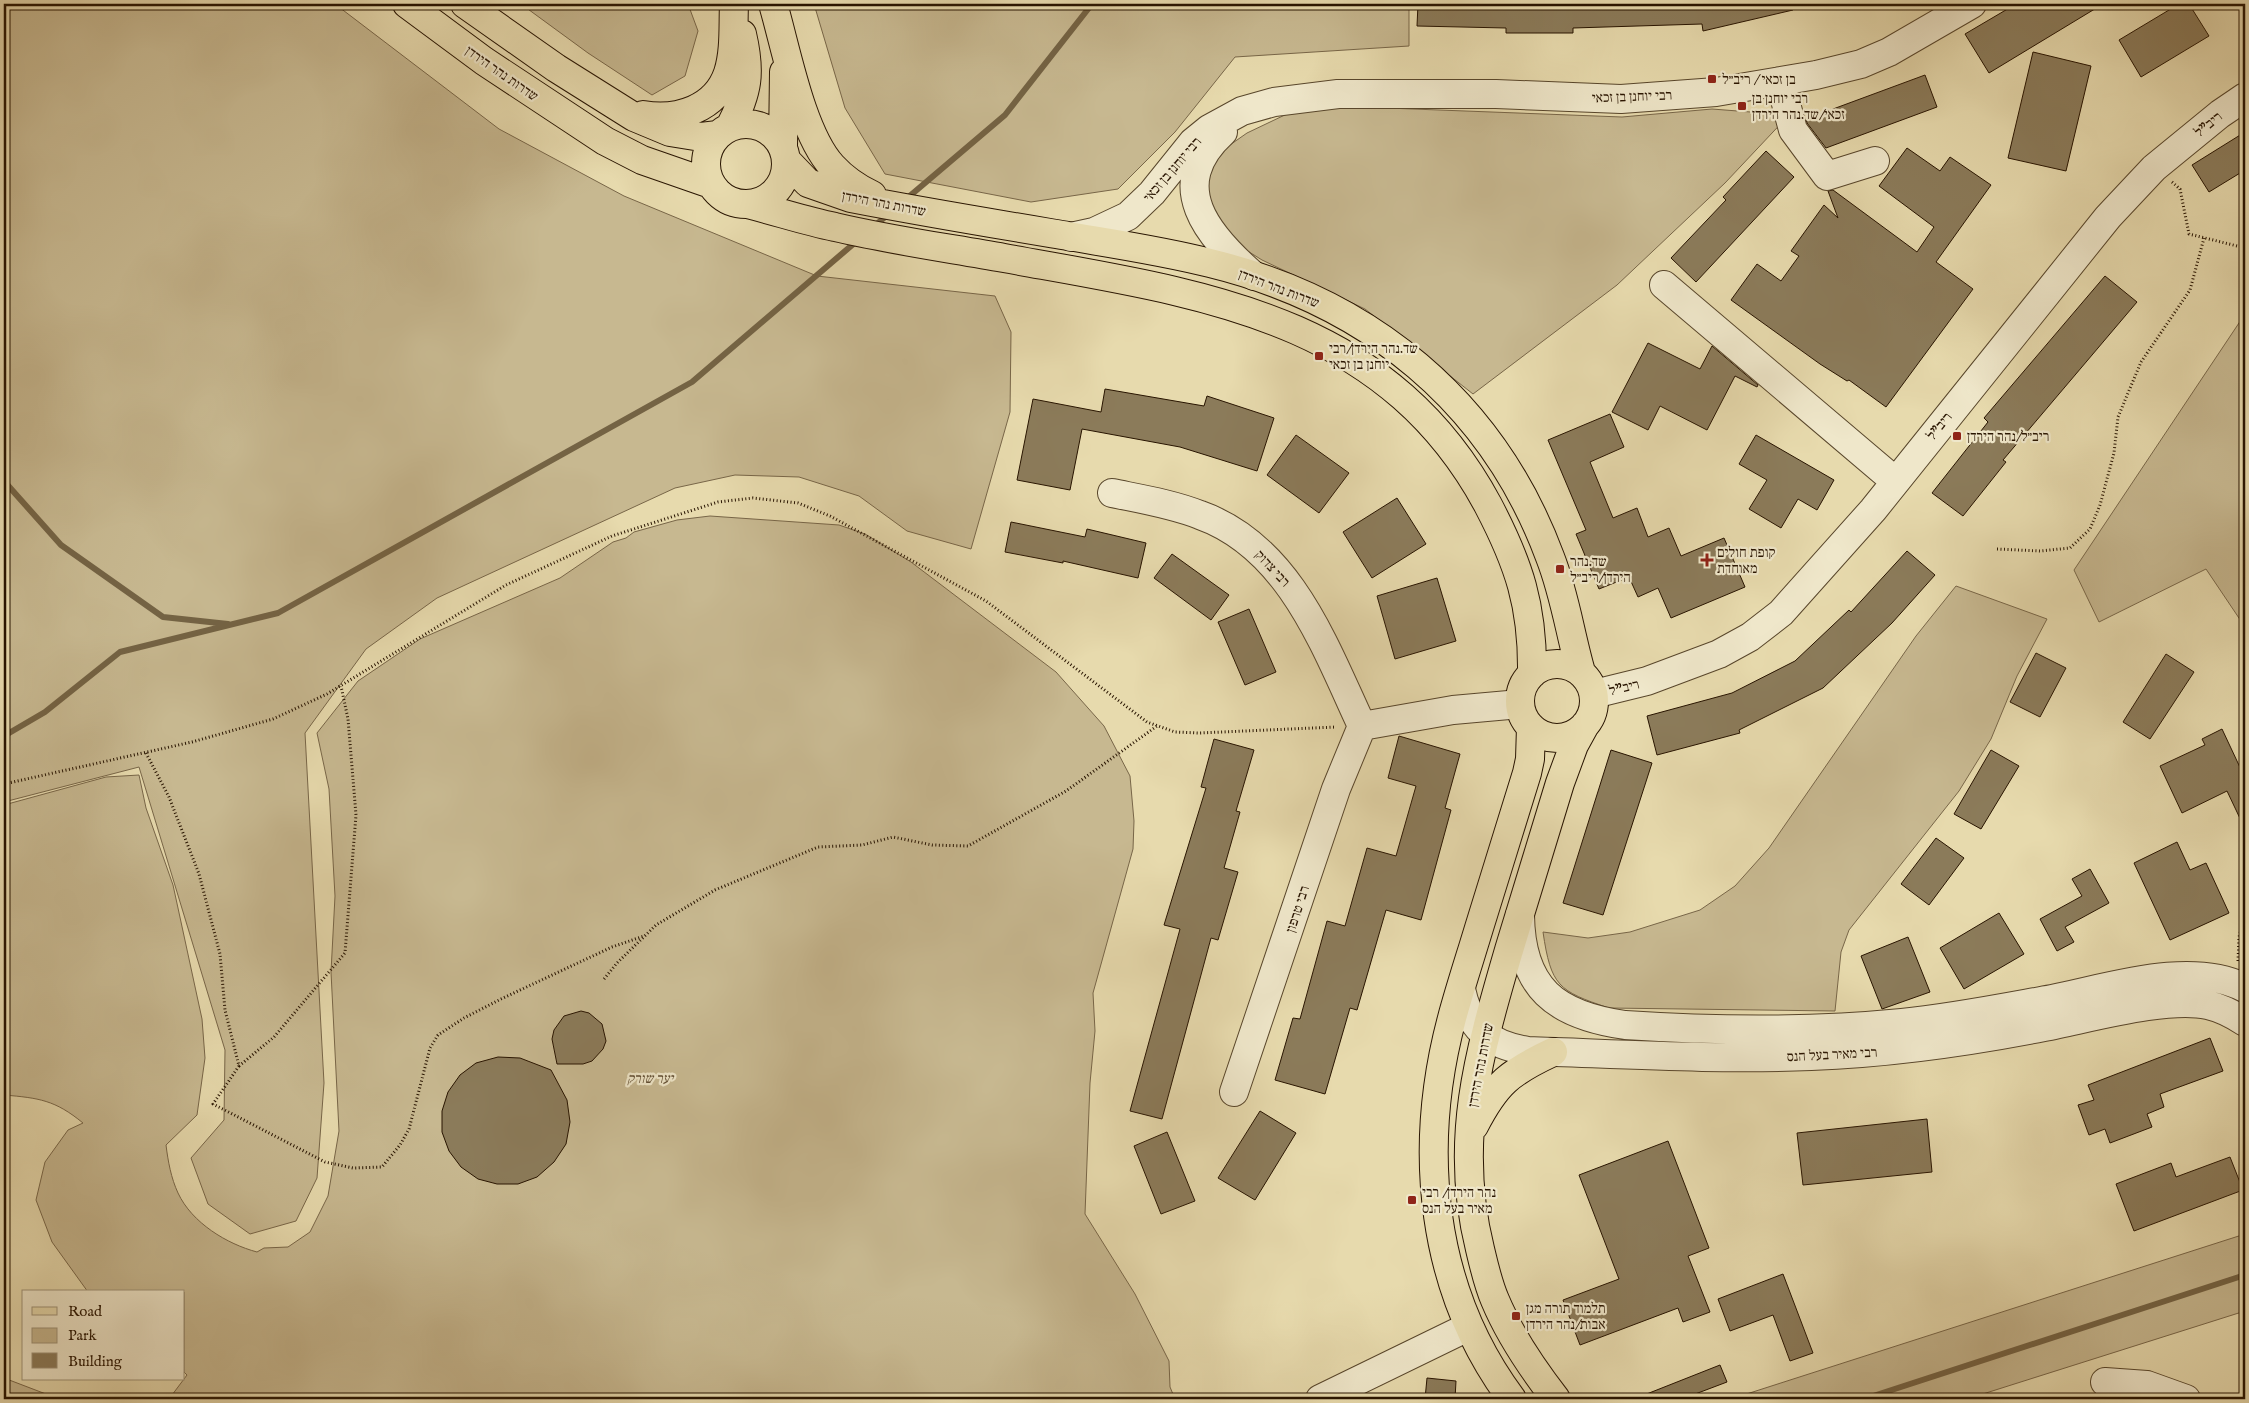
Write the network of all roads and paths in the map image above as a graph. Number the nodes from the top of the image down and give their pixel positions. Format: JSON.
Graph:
{"nodes":[{"id":1,"x":406,"y":4,"type":"edge"},
{"id":2,"x":465,"y":4,"type":"edge"},
{"id":3,"x":734,"y":4,"type":"edge"},
{"id":4,"x":773,"y":4,"type":"edge"},
{"id":5,"x":1972,"y":4,"type":"edge"},
{"id":6,"x":1780,"y":81,"type":"junction"},
{"id":7,"x":2245,"y":97,"type":"edge"},
{"id":8,"x":1274,"y":102,"type":"junction"},
{"id":9,"x":623,"y":111,"type":"junction"},
{"id":10,"x":724,"y":131,"type":"junction"},
{"id":11,"x":784,"y":153,"type":"junction"},
{"id":12,"x":1875,"y":161,"type":"dead end"},
{"id":13,"x":2154,"y":168,"type":"junction"},
{"id":14,"x":711,"y":184,"type":"junction"},
{"id":15,"x":747,"y":204,"type":"junction"},
{"id":16,"x":896,"y":207,"type":"junction"},
{"id":17,"x":1071,"y":237,"type":"junction"},
{"id":18,"x":2204,"y":238,"type":"junction"},
{"id":19,"x":2245,"y":248,"type":"edge"},
{"id":20,"x":1254,"y":276,"type":"junction"},
{"id":21,"x":1664,"y":285,"type":"dead end"},
{"id":22,"x":1895,"y":481,"type":"junction"},
{"id":23,"x":1112,"y":493,"type":"dead end"},
{"id":24,"x":1997,"y":549,"type":"dead end"},
{"id":25,"x":1532,"y":674,"type":"junction"},
{"id":26,"x":1587,"y":683,"type":"junction"},
{"id":27,"x":341,"y":686,"type":"junction"},
{"id":28,"x":1526,"y":716,"type":"junction"},
{"id":29,"x":1158,"y":725,"type":"junction"},
{"id":30,"x":1585,"y":725,"type":"junction"},
{"id":31,"x":1362,"y":726,"type":"junction"},
{"id":32,"x":146,"y":753,"type":"junction"},
{"id":33,"x":4,"y":784,"type":"edge"},
{"id":34,"x":1520,"y":915,"type":"junction"},
{"id":35,"x":2245,"y":915,"type":"edge"},
{"id":36,"x":644,"y":936,"type":"junction"},
{"id":37,"x":604,"y":979,"type":"dead end"},
{"id":38,"x":2242,"y":981,"type":"edge"},
{"id":39,"x":1461,"y":989,"type":"junction"},
{"id":40,"x":2238,"y":1017,"type":"edge"},
{"id":41,"x":1484,"y":1035,"type":"junction"},
{"id":42,"x":1558,"y":1052,"type":"junction"},
{"id":43,"x":240,"y":1066,"type":"junction"},
{"id":44,"x":1234,"y":1092,"type":"dead end"},
{"id":45,"x":1469,"y":1136,"type":"junction"},
{"id":46,"x":1468,"y":1327,"type":"junction"},
{"id":47,"x":2104,"y":1382,"type":"dead end"},
{"id":48,"x":1320,"y":1399,"type":"edge"},
{"id":49,"x":1512,"y":1399,"type":"edge"},
{"id":50,"x":1556,"y":1399,"type":"edge"},
{"id":51,"x":2186,"y":1399,"type":"edge"}],
"edges":[{"from":1,"to":14,"type":"main road","name":"שדרות נהר הירדן"},
{"from":2,"to":9,"type":"main road"},
{"from":3,"to":9,"type":"main road"},
{"from":3,"to":10,"type":"main road"},
{"from":4,"to":11,"type":"main road"},
{"from":4,"to":16,"type":"main road"},
{"from":5,"to":6,"type":"street","name":"רבי יוחנן בן זכאי"},
{"from":6,"to":8,"type":"street","name":"רבי יוחנן בן זכאי"},
{"from":6,"to":12,"type":"street"},
{"from":7,"to":13,"type":"street","name":"ריב\"ל"},
{"from":8,"to":17,"type":"street","name":"רבי יוחנן בן זכאי"},
{"from":8,"to":20,"type":"street","name":"רבי יוחנן בן זכאי"},
{"from":9,"to":10,"type":"main road"},
{"from":10,"to":11,"type":"main road"},
{"from":10,"to":14,"type":"main road"},
{"from":11,"to":15,"type":"main road"},
{"from":11,"to":16,"type":"main road","name":"שדרות נהר הירדן"},
{"from":13,"to":18,"type":"path"},
{"from":13,"to":22,"type":"street","name":"ריב\"ל"},
{"from":14,"to":15,"type":"main road"},
{"from":15,"to":25,"type":"main road"},
{"from":16,"to":17,"type":"main road","name":"שדרות נהר הירדן"},
{"from":17,"to":20,"type":"main road","name":"שדרות נהר הירדן"},
{"from":18,"to":19,"type":"path"},
{"from":18,"to":24,"type":"path"},
{"from":20,"to":26,"type":"main road","name":"שדרות נהר הירדן"},
{"from":21,"to":22,"type":"street"},
{"from":22,"to":26,"type":"street","name":"ריב\"ל"},
{"from":23,"to":31,"type":"street","name":"רבי צדוק"},
{"from":25,"to":26,"type":"main road"},
{"from":25,"to":28,"type":"main road"},
{"from":26,"to":30,"type":"main road"},
{"from":27,"to":29,"type":"path"},
{"from":27,"to":32,"type":"path"},
{"from":27,"to":43,"type":"path"},
{"from":28,"to":30,"type":"main road"},
{"from":28,"to":31,"type":"street"},
{"from":28,"to":39,"type":"main road"},
{"from":29,"to":31,"type":"path"},
{"from":29,"to":36,"type":"path"},
{"from":30,"to":34,"type":"main road","name":"שדרות נהר הירדן"},
{"from":31,"to":44,"type":"street","name":"רבי טרפון"},
{"from":32,"to":33,"type":"path"},
{"from":32,"to":43,"type":"path"},
{"from":34,"to":38,"type":"street","name":"רבי מאיר בעל הנס"},
{"from":34,"to":41,"type":"main road","name":"שדרות נהר הירדן"},
{"from":35,"to":38,"type":"path"},
{"from":36,"to":37,"type":"path"},
{"from":36,"to":43,"type":"path"},
{"from":39,"to":41,"type":"street","name":"רבי מאיר בעל הנס"},
{"from":39,"to":46,"type":"main road"},
{"from":40,"to":42,"type":"street","name":"רבי מאיר בעל הנס"},
{"from":41,"to":42,"type":"street","name":"רבי מאיר בעל הנס"},
{"from":41,"to":45,"type":"main road","name":"שדרות נהר הירדן"},
{"from":42,"to":45,"type":"main road"},
{"from":45,"to":50,"type":"main road","name":"שדרות נהר הירדן"},
{"from":46,"to":48,"type":"street"},
{"from":46,"to":49,"type":"main road"},
{"from":47,"to":51,"type":"street"}]}
